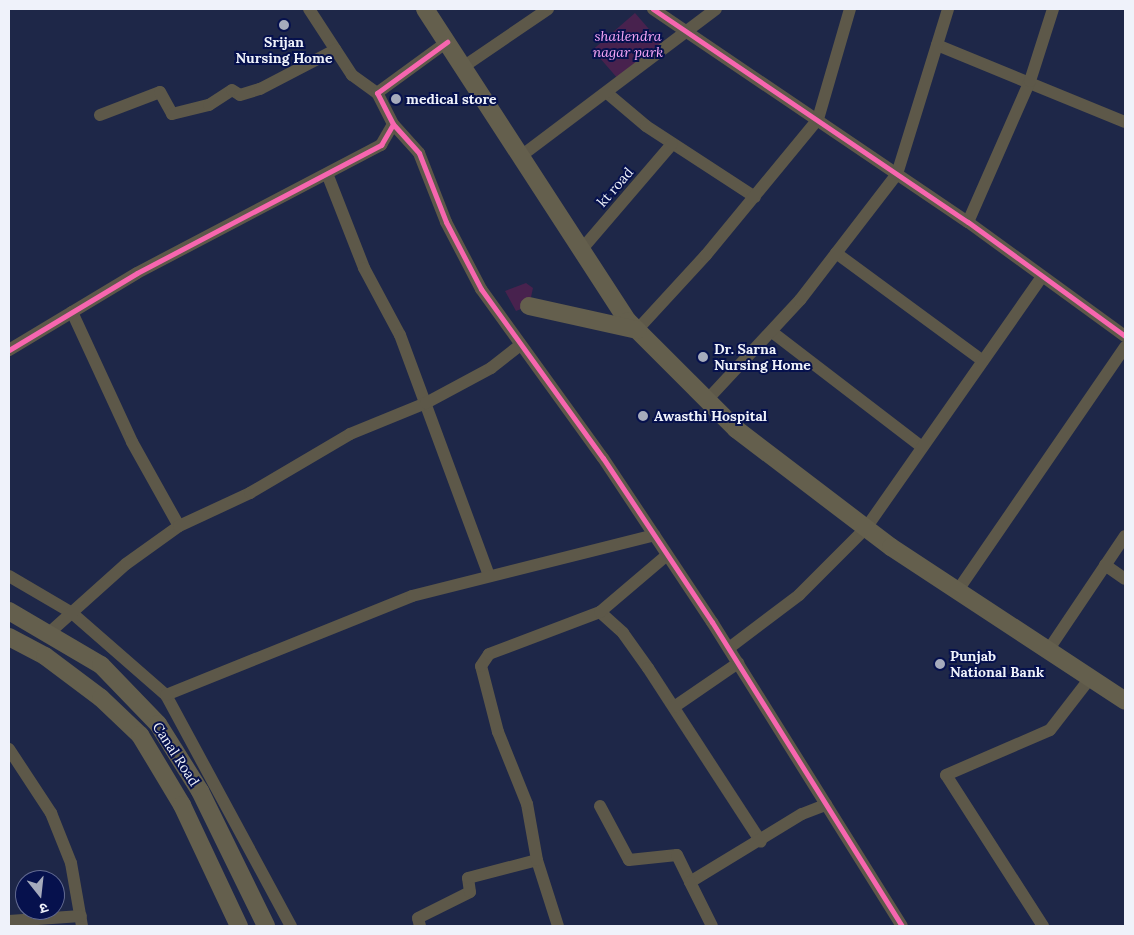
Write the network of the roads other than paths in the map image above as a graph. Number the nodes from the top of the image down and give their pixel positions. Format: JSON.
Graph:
{"nodes":[{"id":1,"x":309,"y":9,"type":"edge"},
{"id":2,"x":425,"y":9,"type":"edge"},
{"id":3,"x":548,"y":9,"type":"edge"},
{"id":4,"x":652,"y":9,"type":"edge"},
{"id":5,"x":716,"y":9,"type":"edge"},
{"id":6,"x":850,"y":9,"type":"edge"},
{"id":7,"x":948,"y":9,"type":"edge"},
{"id":8,"x":1053,"y":9,"type":"edge"},
{"id":9,"x":682,"y":32,"type":"junction"},
{"id":10,"x":447,"y":42,"type":"junction"},
{"id":11,"x":937,"y":46,"type":"junction"},
{"id":12,"x":335,"y":50,"type":"junction"},
{"id":13,"x":463,"y":67,"type":"junction"},
{"id":14,"x":1030,"y":81,"type":"junction"},
{"id":15,"x":378,"y":93,"type":"junction"},
{"id":16,"x":607,"y":93,"type":"junction"},
{"id":17,"x":100,"y":115,"type":"dead end"},
{"id":18,"x":818,"y":119,"type":"junction"},
{"id":19,"x":1125,"y":122,"type":"edge"},
{"id":20,"x":392,"y":124,"type":"junction"},
{"id":21,"x":672,"y":144,"type":"junction"},
{"id":22,"x":521,"y":156,"type":"junction"},
{"id":23,"x":897,"y":174,"type":"junction"},
{"id":24,"x":328,"y":176,"type":"junction"},
{"id":25,"x":755,"y":197,"type":"junction"},
{"id":26,"x":968,"y":222,"type":"junction"},
{"id":27,"x":582,"y":249,"type":"junction"},
{"id":28,"x":836,"y":253,"type":"junction"},
{"id":29,"x":1041,"y":278,"type":"junction"},
{"id":30,"x":529,"y":306,"type":"dead end"},
{"id":31,"x":72,"y":312,"type":"junction"},
{"id":32,"x":637,"y":330,"type":"junction"},
{"id":33,"x":772,"y":332,"type":"junction"},
{"id":34,"x":1124,"y":332,"type":"edge"},
{"id":35,"x":518,"y":347,"type":"junction"},
{"id":36,"x":1125,"y":347,"type":"edge"},
{"id":37,"x":9,"y":350,"type":"edge"},
{"id":38,"x":983,"y":361,"type":"junction"},
{"id":39,"x":707,"y":400,"type":"junction"},
{"id":40,"x":426,"y":403,"type":"junction"},
{"id":41,"x":922,"y":448,"type":"junction"},
{"id":42,"x":179,"y":526,"type":"junction"},
{"id":43,"x":866,"y":528,"type":"junction"},
{"id":44,"x":654,"y":535,"type":"junction"},
{"id":45,"x":1125,"y":536,"type":"edge"},
{"id":46,"x":667,"y":555,"type":"junction"},
{"id":47,"x":1105,"y":565,"type":"junction"},
{"id":48,"x":9,"y":576,"type":"edge"},
{"id":49,"x":489,"y":576,"type":"junction"},
{"id":50,"x":1125,"y":579,"type":"edge"},
{"id":51,"x":958,"y":590,"type":"junction"},
{"id":52,"x":9,"y":610,"type":"edge"},
{"id":53,"x":600,"y":612,"type":"junction"},
{"id":54,"x":72,"y":613,"type":"junction"},
{"id":55,"x":49,"y":633,"type":"junction"},
{"id":56,"x":9,"y":637,"type":"edge"},
{"id":57,"x":729,"y":648,"type":"junction"},
{"id":58,"x":1049,"y":649,"type":"junction"},
{"id":59,"x":738,"y":664,"type":"junction"},
{"id":60,"x":1091,"y":677,"type":"junction"},
{"id":61,"x":166,"y":696,"type":"junction"},
{"id":62,"x":1125,"y":700,"type":"edge"},
{"id":63,"x":674,"y":707,"type":"junction"},
{"id":64,"x":9,"y":749,"type":"edge"},
{"id":65,"x":826,"y":805,"type":"junction"},
{"id":66,"x":600,"y":806,"type":"dead end"},
{"id":67,"x":761,"y":842,"type":"junction"},
{"id":68,"x":537,"y":860,"type":"junction"},
{"id":69,"x":690,"y":882,"type":"junction"},
{"id":70,"x":9,"y":921,"type":"edge"},
{"id":71,"x":82,"y":921,"type":"edge"},
{"id":72,"x":239,"y":926,"type":"edge"},
{"id":73,"x":266,"y":926,"type":"edge"},
{"id":74,"x":290,"y":926,"type":"edge"},
{"id":75,"x":420,"y":926,"type":"edge"},
{"id":76,"x":558,"y":926,"type":"edge"},
{"id":77,"x":712,"y":926,"type":"edge"},
{"id":78,"x":902,"y":926,"type":"edge"},
{"id":79,"x":1043,"y":926,"type":"edge"}],
"edges":[{"from":1,"to":12,"type":"street"},
{"from":2,"to":10,"type":"main road"},
{"from":3,"to":13,"type":"street"},
{"from":4,"to":9,"type":"street"},
{"from":5,"to":9,"type":"street"},
{"from":6,"to":18,"type":"street"},
{"from":7,"to":11,"type":"street"},
{"from":8,"to":14,"type":"street"},
{"from":9,"to":16,"type":"street"},
{"from":9,"to":18,"type":"street"},
{"from":10,"to":13,"type":"main road"},
{"from":10,"to":15,"type":"street"},
{"from":11,"to":14,"type":"street"},
{"from":11,"to":23,"type":"street"},
{"from":12,"to":15,"type":"street"},
{"from":12,"to":17,"type":"street"},
{"from":13,"to":22,"type":"main road"},
{"from":14,"to":19,"type":"street"},
{"from":14,"to":26,"type":"street"},
{"from":15,"to":20,"type":"street"},
{"from":16,"to":21,"type":"street"},
{"from":16,"to":22,"type":"street"},
{"from":18,"to":23,"type":"street"},
{"from":18,"to":25,"type":"street"},
{"from":20,"to":24,"type":"street"},
{"from":20,"to":35,"type":"street"},
{"from":21,"to":25,"type":"street"},
{"from":21,"to":27,"type":"street","name":"kt road"},
{"from":22,"to":27,"type":"main road"},
{"from":23,"to":26,"type":"street"},
{"from":23,"to":28,"type":"street"},
{"from":24,"to":31,"type":"street"},
{"from":24,"to":40,"type":"street"},
{"from":25,"to":32,"type":"street"},
{"from":26,"to":29,"type":"street"},
{"from":27,"to":32,"type":"main road"},
{"from":28,"to":33,"type":"street"},
{"from":28,"to":38,"type":"street"},
{"from":29,"to":34,"type":"street"},
{"from":29,"to":38,"type":"street"},
{"from":30,"to":32,"type":"main road"},
{"from":31,"to":37,"type":"street"},
{"from":31,"to":42,"type":"street"},
{"from":32,"to":39,"type":"main road"},
{"from":33,"to":39,"type":"street"},
{"from":33,"to":41,"type":"street"},
{"from":35,"to":40,"type":"street"},
{"from":35,"to":44,"type":"street"},
{"from":36,"to":51,"type":"street"},
{"from":38,"to":41,"type":"street"},
{"from":39,"to":43,"type":"main road"},
{"from":40,"to":42,"type":"street"},
{"from":40,"to":49,"type":"street"},
{"from":41,"to":43,"type":"street"},
{"from":42,"to":54,"type":"street"},
{"from":43,"to":51,"type":"main road"},
{"from":43,"to":57,"type":"street"},
{"from":44,"to":46,"type":"street"},
{"from":44,"to":49,"type":"street"},
{"from":45,"to":47,"type":"street"},
{"from":46,"to":53,"type":"street"},
{"from":46,"to":57,"type":"street"},
{"from":47,"to":50,"type":"street"},
{"from":47,"to":58,"type":"street"},
{"from":48,"to":54,"type":"street"},
{"from":49,"to":61,"type":"street"},
{"from":51,"to":58,"type":"main road"},
{"from":52,"to":55,"type":"main road","name":"Canal Road"},
{"from":53,"to":63,"type":"street"},
{"from":53,"to":68,"type":"street"},
{"from":54,"to":55,"type":"street"},
{"from":54,"to":61,"type":"street"},
{"from":55,"to":73,"type":"main road","name":"Canal Road"},
{"from":56,"to":72,"type":"main road","name":"Canal Road"},
{"from":57,"to":59,"type":"street"},
{"from":58,"to":60,"type":"main road"},
{"from":59,"to":63,"type":"street"},
{"from":59,"to":65,"type":"street"},
{"from":60,"to":62,"type":"main road"},
{"from":60,"to":79,"type":"street"},
{"from":61,"to":74,"type":"street"},
{"from":63,"to":67,"type":"street"},
{"from":64,"to":71,"type":"street"},
{"from":65,"to":67,"type":"street"},
{"from":65,"to":78,"type":"street"},
{"from":66,"to":69,"type":"street"},
{"from":67,"to":69,"type":"street"},
{"from":68,"to":75,"type":"street"},
{"from":68,"to":76,"type":"street"},
{"from":69,"to":77,"type":"street"},
{"from":70,"to":71,"type":"street"}]}
